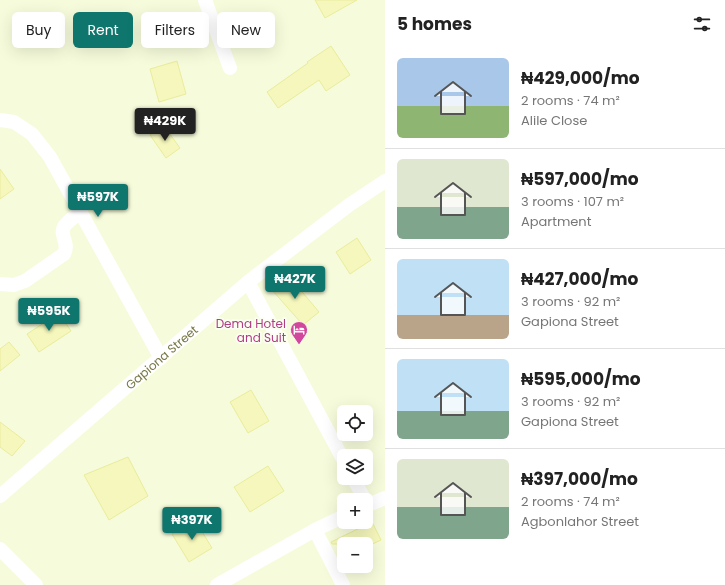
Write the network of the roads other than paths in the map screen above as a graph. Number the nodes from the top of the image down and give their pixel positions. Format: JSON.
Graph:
{"nodes":[{"id":1,"x":205,"y":0,"type":"edge"},
{"id":2,"x":230,"y":68,"type":"dead end"},
{"id":3,"x":0,"y":120,"type":"edge"},
{"id":4,"x":385,"y":181,"type":"edge"},
{"id":5,"x":80,"y":212,"type":"junction"},
{"id":6,"x":248,"y":282,"type":"junction"},
{"id":7,"x":0,"y":284,"type":"edge"},
{"id":8,"x":161,"y":358,"type":"junction"},
{"id":9,"x":338,"y":449,"type":"edge"},
{"id":10,"x":0,"y":496,"type":"edge"},
{"id":11,"x":385,"y":498,"type":"edge"},
{"id":12,"x":373,"y":501,"type":"edge"},
{"id":13,"x":337,"y":519,"type":"edge"},
{"id":14,"x":315,"y":530,"type":"junction"},
{"id":15,"x":0,"y":549,"type":"edge"},
{"id":16,"x":36,"y":585,"type":"edge"},
{"id":17,"x":217,"y":585,"type":"edge"},
{"id":18,"x":343,"y":585,"type":"edge"}],
"edges":[{"from":1,"to":2,"type":"street"},
{"from":3,"to":5,"type":"street"},
{"from":4,"to":6,"type":"street","name":"Gapiona Street"},
{"from":5,"to":7,"type":"street"},
{"from":5,"to":8,"type":"street"},
{"from":6,"to":8,"type":"street","name":"Gapiona Street"},
{"from":6,"to":9,"type":"street"},
{"from":8,"to":10,"type":"street","name":"Gapiona Street"},
{"from":11,"to":12,"type":"street"},
{"from":13,"to":14,"type":"street"},
{"from":14,"to":17,"type":"street"},
{"from":14,"to":18,"type":"street"},
{"from":15,"to":16,"type":"street"}]}
